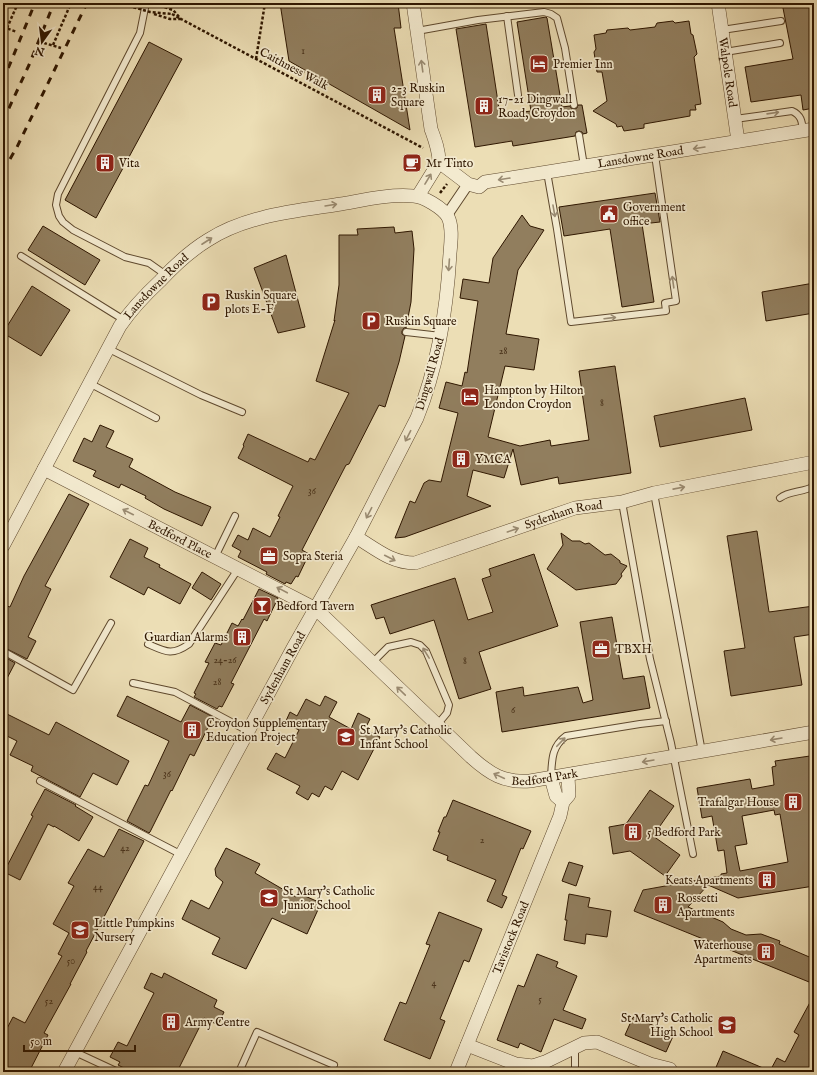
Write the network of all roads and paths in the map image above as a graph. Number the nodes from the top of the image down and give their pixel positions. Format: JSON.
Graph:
{"nodes":[{"id":1,"x":18,"y":3,"type":"edge"},
{"id":2,"x":71,"y":3,"type":"edge"},
{"id":3,"x":118,"y":3,"type":"edge"},
{"id":4,"x":146,"y":3,"type":"edge"},
{"id":5,"x":265,"y":3,"type":"edge"},
{"id":6,"x":413,"y":3,"type":"edge"},
{"id":7,"x":718,"y":3,"type":"edge"},
{"id":8,"x":154,"y":4,"type":"edge"},
{"id":9,"x":80,"y":7,"type":"dead end"},
{"id":10,"x":150,"y":12,"type":"junction"},
{"id":11,"x":508,"y":16,"type":"junction"},
{"id":12,"x":181,"y":19,"type":"junction"},
{"id":13,"x":781,"y":21,"type":"dead end"},
{"id":14,"x":3,"y":27,"type":"edge"},
{"id":15,"x":7,"y":28,"type":"junction"},
{"id":16,"x":722,"y":30,"type":"junction"},
{"id":17,"x":417,"y":31,"type":"junction"},
{"id":18,"x":17,"y":32,"type":"dead end"},
{"id":19,"x":44,"y":43,"type":"dead end"},
{"id":20,"x":780,"y":43,"type":"dead end"},
{"id":21,"x":53,"y":45,"type":"junction"},
{"id":22,"x":60,"y":48,"type":"dead end"},
{"id":23,"x":725,"y":52,"type":"junction"},
{"id":24,"x":256,"y":59,"type":"junction"},
{"id":25,"x":302,"y":71,"type":"dead end"},
{"id":26,"x":319,"y":81,"type":"dead end"},
{"id":27,"x":518,"y":95,"type":"dead end"},
{"id":28,"x":574,"y":106,"type":"dead end"},
{"id":29,"x":735,"y":119,"type":"junction"},
{"id":30,"x":808,"y":130,"type":"edge"},
{"id":31,"x":579,"y":135,"type":"dead end"},
{"id":32,"x":738,"y":141,"type":"junction"},
{"id":33,"x":427,"y":150,"type":"dead end"},
{"id":34,"x":655,"y":155,"type":"junction"},
{"id":35,"x":439,"y":162,"type":"junction"},
{"id":36,"x":584,"y":166,"type":"junction"},
{"id":37,"x":547,"y":172,"type":"junction"},
{"id":38,"x":452,"y":176,"type":"junction"},
{"id":39,"x":468,"y":184,"type":"junction"},
{"id":40,"x":418,"y":196,"type":"junction"},
{"id":41,"x":434,"y":201,"type":"junction"},
{"id":42,"x":447,"y":216,"type":"junction"},
{"id":43,"x":21,"y":256,"type":"dead end"},
{"id":44,"x":166,"y":275,"type":"junction"},
{"id":45,"x":124,"y":320,"type":"junction"},
{"id":46,"x":406,"y":332,"type":"dead end"},
{"id":47,"x":441,"y":336,"type":"junction"},
{"id":48,"x":107,"y":348,"type":"junction"},
{"id":49,"x":89,"y":382,"type":"junction"},
{"id":50,"x":242,"y":412,"type":"dead end"},
{"id":51,"x":156,"y":418,"type":"dead end"},
{"id":52,"x":814,"y":462,"type":"edge"},
{"id":53,"x":44,"y":469,"type":"junction"},
{"id":54,"x":814,"y":486,"type":"edge"},
{"id":55,"x":654,"y":493,"type":"junction"},
{"id":56,"x":780,"y":498,"type":"dead end"},
{"id":57,"x":622,"y":502,"type":"junction"},
{"id":58,"x":235,"y":516,"type":"dead end"},
{"id":59,"x":356,"y":537,"type":"junction"},
{"id":60,"x":3,"y":546,"type":"edge"},
{"id":61,"x":216,"y":557,"type":"junction"},
{"id":62,"x":238,"y":569,"type":"junction"},
{"id":63,"x":316,"y":609,"type":"junction"},
{"id":64,"x":111,"y":623,"type":"dead end"},
{"id":65,"x":148,"y":644,"type":"dead end"},
{"id":66,"x":3,"y":651,"type":"edge"},
{"id":67,"x":372,"y":663,"type":"junction"},
{"id":68,"x":133,"y":683,"type":"dead end"},
{"id":69,"x":666,"y":721,"type":"junction"},
{"id":70,"x":437,"y":725,"type":"junction"},
{"id":71,"x":248,"y":732,"type":"junction"},
{"id":72,"x":814,"y":732,"type":"edge"},
{"id":73,"x":702,"y":752,"type":"junction"},
{"id":74,"x":674,"y":757,"type":"junction"},
{"id":75,"x":568,"y":776,"type":"junction"},
{"id":76,"x":550,"y":778,"type":"junction"},
{"id":77,"x":40,"y":781,"type":"dead end"},
{"id":78,"x":563,"y":802,"type":"junction"},
{"id":79,"x":693,"y":854,"type":"dead end"},
{"id":80,"x":182,"y":856,"type":"junction"},
{"id":81,"x":467,"y":1045,"type":"junction"},
{"id":82,"x":575,"y":1046,"type":"junction"},
{"id":83,"x":75,"y":1052,"type":"junction"},
{"id":84,"x":334,"y":1065,"type":"dead end"},
{"id":85,"x":674,"y":1071,"type":"edge"},
{"id":86,"x":64,"y":1072,"type":"edge"},
{"id":87,"x":118,"y":1072,"type":"edge"},
{"id":88,"x":239,"y":1072,"type":"edge"},
{"id":89,"x":456,"y":1072,"type":"edge"},
{"id":90,"x":575,"y":1072,"type":"edge"}],
"edges":[{"from":1,"to":15,"type":"path"},
{"from":2,"to":9,"type":"path"},
{"from":2,"to":21,"type":"path"},
{"from":3,"to":10,"type":"path","bridge":true},
{"from":4,"to":44,"type":"lane"},
{"from":5,"to":24,"type":"path"},
{"from":6,"to":17,"type":"street"},
{"from":7,"to":16,"type":"street","name":"Walpole Road"},
{"from":8,"to":12,"type":"path","name":"Caithness Walk"},
{"from":10,"to":12,"type":"path"},
{"from":10,"to":12,"type":"path","bridge":true},
{"from":11,"to":17,"type":"lane"},
{"from":11,"to":27,"type":"lane"},
{"from":11,"to":28,"type":"lane"},
{"from":12,"to":24,"type":"path","name":"Caithness Walk"},
{"from":13,"to":16,"type":"lane"},
{"from":14,"to":15,"type":"path"},
{"from":15,"to":18,"type":"path"},
{"from":16,"to":23,"type":"street","name":"Walpole Road"},
{"from":35,"to":17,"type":"street","one_way":true},
{"from":19,"to":21,"type":"path"},
{"from":20,"to":23,"type":"lane"},
{"from":21,"to":22,"type":"path"},
{"from":23,"to":29,"type":"street","name":"Walpole Road"},
{"from":24,"to":33,"type":"path","name":"Caithness Walk"},
{"from":25,"to":26,"type":"path"},
{"from":29,"to":30,"type":"lane","one_way":true},
{"from":29,"to":32,"type":"street","name":"Walpole Road"},
{"from":30,"to":32,"type":"street","name":"Lansdowne Road"},
{"from":31,"to":36,"type":"lane"},
{"from":32,"to":34,"type":"street","name":"Lansdowne Road","one_way":true},
{"from":34,"to":36,"type":"street","name":"Lansdowne Road"},
{"from":37,"to":34,"type":"lane","one_way":true},
{"from":35,"to":38,"type":"street"},
{"from":40,"to":35,"type":"street","one_way":true},
{"from":36,"to":37,"type":"street","name":"Lansdowne Road"},
{"from":37,"to":39,"type":"street","name":"Lansdowne Road","one_way":true},
{"from":38,"to":39,"type":"street"},
{"from":38,"to":41,"type":"path"},
{"from":39,"to":42,"type":"street"},
{"from":40,"to":41,"type":"street","name":"Lansdowne Road"},
{"from":44,"to":40,"type":"street","name":"Lansdowne Road","one_way":true},
{"from":41,"to":42,"type":"street"},
{"from":42,"to":47,"type":"street","name":"Dingwall Road","one_way":true},
{"from":43,"to":45,"type":"lane"},
{"from":44,"to":45,"type":"street","name":"Lansdowne Road"},
{"from":45,"to":48,"type":"street","name":"Lansdowne Road"},
{"from":46,"to":47,"type":"lane"},
{"from":47,"to":59,"type":"street","name":"Dingwall Road","one_way":true},
{"from":48,"to":49,"type":"street","name":"Lansdowne Road"},
{"from":48,"to":50,"type":"lane"},
{"from":49,"to":51,"type":"lane"},
{"from":49,"to":53,"type":"street","name":"Lansdowne Road"},
{"from":55,"to":52,"type":"street","name":"Sydenham Road","one_way":true},
{"from":53,"to":60,"type":"street","name":"Lansdowne Road"},
{"from":61,"to":53,"type":"street","name":"Bedford Place","one_way":true},
{"from":54,"to":56,"type":"lane"},
{"from":55,"to":57,"type":"street","name":"Sydenham Road"},
{"from":55,"to":73,"type":"lane"},
{"from":59,"to":57,"type":"street","name":"Sydenham Road","one_way":true},
{"from":57,"to":69,"type":"lane"},
{"from":58,"to":61,"type":"lane"},
{"from":59,"to":63,"type":"street","name":"Sydenham Road"},
{"from":61,"to":62,"type":"street","name":"Bedford Place"},
{"from":63,"to":62,"type":"street","name":"Bedford Place","one_way":true},
{"from":62,"to":65,"type":"lane"},
{"from":63,"to":67,"type":"street","name":"Bedford Park"},
{"from":63,"to":71,"type":"street","name":"Sydenham Road"},
{"from":64,"to":66,"type":"lane"},
{"from":70,"to":67,"type":"street","name":"Bedford Park","one_way":true},
{"from":70,"to":67,"type":"lane","one_way":true},
{"from":68,"to":71,"type":"lane"},
{"from":69,"to":74,"type":"lane"},
{"from":76,"to":69,"type":"lane","one_way":true},
{"from":76,"to":70,"type":"street","name":"Bedford Park","one_way":true},
{"from":71,"to":80,"type":"street","name":"Sydenham Road"},
{"from":72,"to":73,"type":"street","name":"Bedford Park","one_way":true},
{"from":73,"to":74,"type":"street","name":"Bedford Park"},
{"from":74,"to":75,"type":"street","name":"Bedford Park","one_way":true},
{"from":74,"to":79,"type":"lane"},
{"from":75,"to":76,"type":"street","name":"Bedford Park"},
{"from":75,"to":78,"type":"street","name":"Tavistock Road"},
{"from":76,"to":78,"type":"street"},
{"from":77,"to":80,"type":"lane"},
{"from":78,"to":81,"type":"street","name":"Tavistock Road"},
{"from":80,"to":83,"type":"street","name":"Sydenham Road"},
{"from":81,"to":82,"type":"street"},
{"from":81,"to":89,"type":"street","name":"Tavistock Road"},
{"from":82,"to":85,"type":"street"},
{"from":82,"to":90,"type":"lane"},
{"from":83,"to":86,"type":"street","name":"Sydenham Road"},
{"from":83,"to":87,"type":"lane"},
{"from":84,"to":88,"type":"lane"}]}
